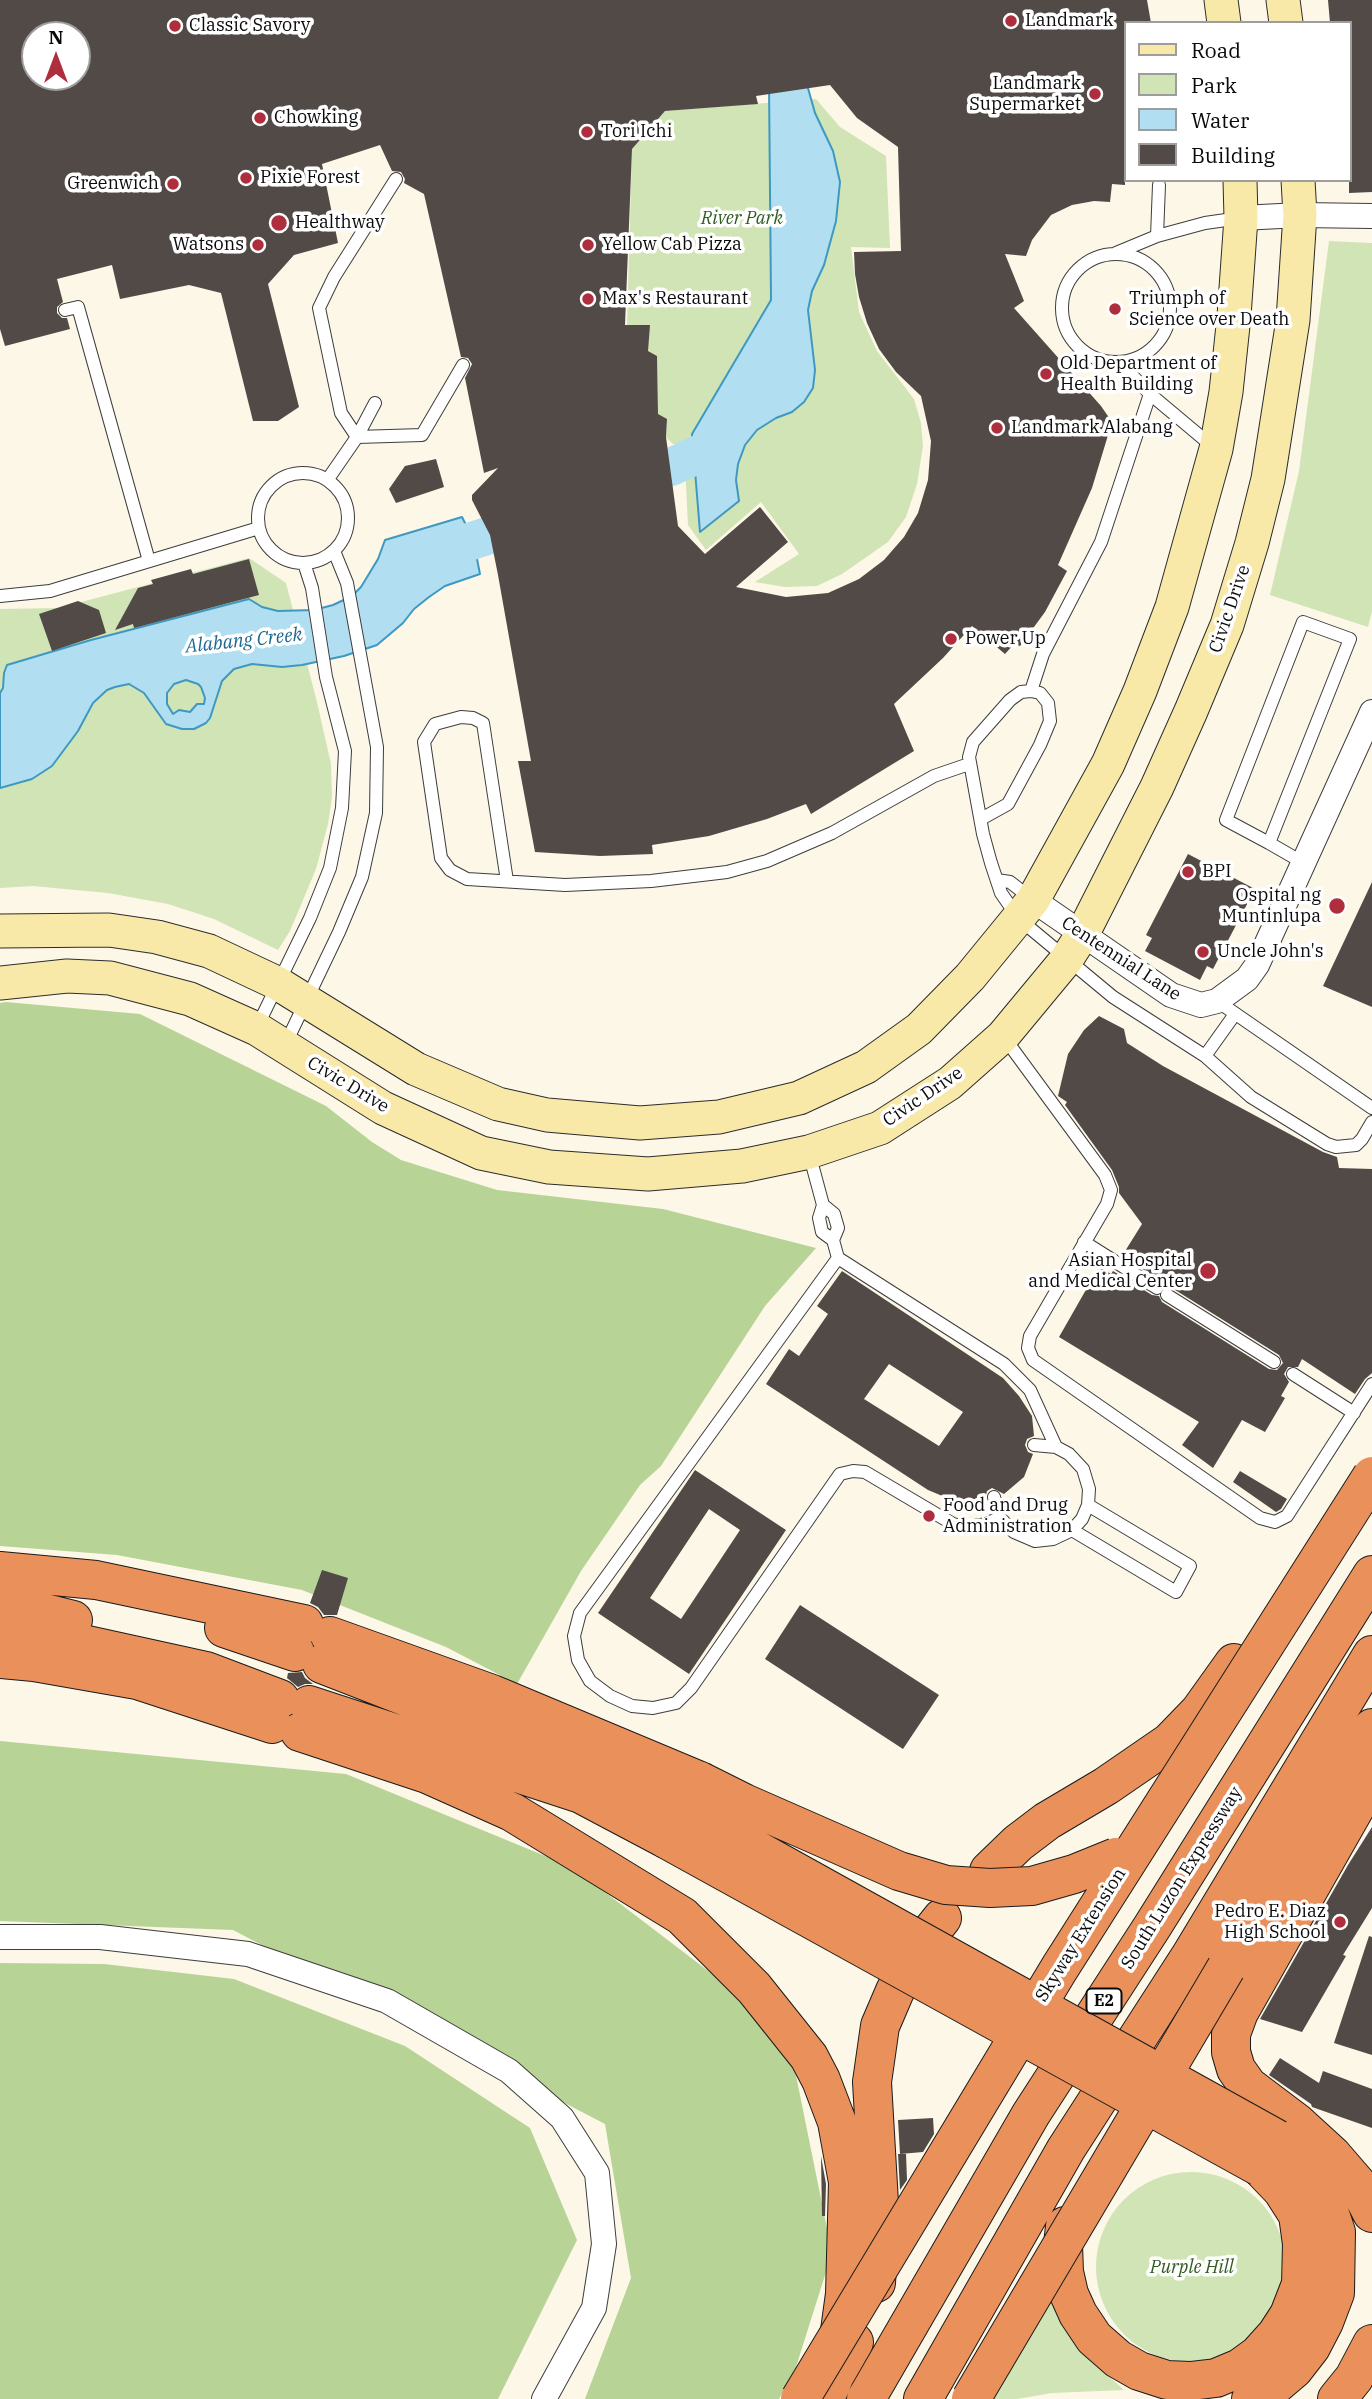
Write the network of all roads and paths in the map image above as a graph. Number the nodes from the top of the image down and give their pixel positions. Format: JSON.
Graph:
{"nodes":[{"id":1,"x":1221,"y":0,"type":"edge"},
{"id":2,"x":1283,"y":0,"type":"edge"},
{"id":3,"x":1224,"y":21,"type":"edge"},
{"id":4,"x":1286,"y":21,"type":"edge"},
{"id":5,"x":396,"y":179,"type":"dead end"},
{"id":6,"x":1240,"y":182,"type":"edge"},
{"id":7,"x":1298,"y":182,"type":"edge"},
{"id":8,"x":1159,"y":185,"type":"dead end"},
{"id":9,"x":1300,"y":215,"type":"junction"},
{"id":10,"x":1372,"y":216,"type":"edge"},
{"id":11,"x":1241,"y":218,"type":"junction"},
{"id":12,"x":1157,"y":236,"type":"junction"},
{"id":13,"x":1116,"y":253,"type":"junction"},
{"id":14,"x":65,"y":310,"type":"dead end"},
{"id":15,"x":1119,"y":362,"type":"junction"},
{"id":16,"x":463,"y":365,"type":"dead end"},
{"id":17,"x":1150,"y":394,"type":"junction"},
{"id":18,"x":375,"y":403,"type":"dead end"},
{"id":19,"x":356,"y":437,"type":"junction"},
{"id":20,"x":1216,"y":449,"type":"junction"},
{"id":21,"x":328,"y":479,"type":"junction"},
{"id":22,"x":259,"y":528,"type":"junction"},
{"id":23,"x":334,"y":551,"type":"junction"},
{"id":24,"x":149,"y":561,"type":"junction"},
{"id":25,"x":304,"y":563,"type":"junction"},
{"id":26,"x":0,"y":596,"type":"edge"},
{"id":27,"x":1031,"y":691,"type":"junction"},
{"id":28,"x":1372,"y":712,"type":"edge"},
{"id":29,"x":969,"y":764,"type":"junction"},
{"id":30,"x":981,"y":818,"type":"junction"},
{"id":31,"x":1269,"y":843,"type":"junction"},
{"id":32,"x":1303,"y":862,"type":"junction"},
{"id":33,"x":998,"y":880,"type":"junction"},
{"id":34,"x":507,"y":881,"type":"junction"},
{"id":35,"x":1026,"y":909,"type":"junction"},
{"id":36,"x":0,"y":931,"type":"edge"},
{"id":37,"x":1074,"y":947,"type":"junction"},
{"id":38,"x":0,"y":983,"type":"edge"},
{"id":39,"x":277,"y":983,"type":"junction"},
{"id":40,"x":305,"y":1001,"type":"junction"},
{"id":41,"x":1226,"y":1008,"type":"junction"},
{"id":42,"x":257,"y":1028,"type":"junction"},
{"id":43,"x":1003,"y":1036,"type":"junction"},
{"id":44,"x":285,"y":1046,"type":"junction"},
{"id":45,"x":1205,"y":1056,"type":"junction"},
{"id":46,"x":1372,"y":1108,"type":"edge"},
{"id":47,"x":1372,"y":1122,"type":"edge"},
{"id":48,"x":809,"y":1152,"type":"junction"},
{"id":49,"x":1084,"y":1242,"type":"junction"},
{"id":50,"x":838,"y":1258,"type":"junction"},
{"id":51,"x":1274,"y":1362,"type":"dead end"},
{"id":52,"x":1293,"y":1374,"type":"dead end"},
{"id":53,"x":1372,"y":1384,"type":"edge"},
{"id":54,"x":1354,"y":1413,"type":"junction"},
{"id":55,"x":1034,"y":1445,"type":"dead end"},
{"id":56,"x":1056,"y":1447,"type":"junction"},
{"id":57,"x":1372,"y":1454,"type":"edge"},
{"id":58,"x":1372,"y":1476,"type":"edge"},
{"id":59,"x":1372,"y":1490,"type":"edge"},
{"id":60,"x":994,"y":1497,"type":"dead end"},
{"id":61,"x":1088,"y":1505,"type":"junction"},
{"id":62,"x":1000,"y":1518,"type":"junction"},
{"id":63,"x":1072,"y":1530,"type":"junction"},
{"id":64,"x":0,"y":1571,"type":"edge"},
{"id":65,"x":1372,"y":1575,"type":"edge"},
{"id":66,"x":0,"y":1602,"type":"edge"},
{"id":67,"x":0,"y":1631,"type":"edge"},
{"id":68,"x":1372,"y":1654,"type":"edge"},
{"id":69,"x":0,"y":1659,"type":"edge"},
{"id":70,"x":206,"y":1671,"type":"junction"},
{"id":71,"x":290,"y":1715,"type":"junction"},
{"id":72,"x":1372,"y":1728,"type":"edge"},
{"id":73,"x":1372,"y":1778,"type":"edge"},
{"id":74,"x":683,"y":1809,"type":"junction"},
{"id":75,"x":989,"y":1871,"type":"dead end"},
{"id":76,"x":942,"y":1919,"type":"dead end"},
{"id":77,"x":0,"y":1937,"type":"edge"},
{"id":78,"x":1191,"y":1955,"type":"junction"},
{"id":79,"x":1372,"y":2213,"type":"edge"},
{"id":80,"x":1372,"y":2344,"type":"edge"},
{"id":81,"x":830,"y":2387,"type":"edge"},
{"id":82,"x":544,"y":2399,"type":"edge"},
{"id":83,"x":800,"y":2399,"type":"edge"},
{"id":84,"x":866,"y":2399,"type":"edge"},
{"id":85,"x":923,"y":2399,"type":"edge"},
{"id":86,"x":971,"y":2399,"type":"edge"},
{"id":87,"x":1251,"y":2399,"type":"edge"},
{"id":88,"x":1337,"y":2399,"type":"edge"}],
"edges":[{"from":1,"to":3,"type":"main road"},
{"from":2,"to":4,"type":"main road"},
{"from":5,"to":19,"type":"lane"},
{"from":6,"to":11,"type":"main road"},
{"from":7,"to":9,"type":"main road","name":"Civic Drive"},
{"from":8,"to":12,"type":"lane"},
{"from":9,"to":10,"type":"street"},
{"from":9,"to":11,"type":"street"},
{"from":9,"to":37,"type":"main road","name":"Civic Drive"},
{"from":11,"to":12,"type":"lane"},
{"from":11,"to":20,"type":"main road"},
{"from":12,"to":13,"type":"lane"},
{"from":13,"to":15,"type":"lane"},
{"from":13,"to":15,"type":"lane"},
{"from":14,"to":24,"type":"lane"},
{"from":15,"to":17,"type":"lane"},
{"from":16,"to":19,"type":"lane"},
{"from":17,"to":20,"type":"lane"},
{"from":17,"to":27,"type":"lane"},
{"from":18,"to":19,"type":"lane"},
{"from":19,"to":21,"type":"lane"},
{"from":20,"to":35,"type":"main road"},
{"from":21,"to":22,"type":"lane"},
{"from":21,"to":23,"type":"lane"},
{"from":22,"to":24,"type":"lane"},
{"from":22,"to":25,"type":"lane"},
{"from":23,"to":25,"type":"lane"},
{"from":23,"to":40,"type":"lane"},
{"from":24,"to":26,"type":"lane"},
{"from":25,"to":39,"type":"lane"},
{"from":27,"to":29,"type":"lane"},
{"from":27,"to":30,"type":"lane"},
{"from":28,"to":32,"type":"street"},
{"from":29,"to":30,"type":"lane"},
{"from":29,"to":34,"type":"lane"},
{"from":30,"to":33,"type":"lane"},
{"from":31,"to":31,"type":"lane"},
{"from":31,"to":32,"type":"lane"},
{"from":32,"to":41,"type":"street"},
{"from":33,"to":35,"type":"lane"},
{"from":33,"to":35,"type":"lane"},
{"from":34,"to":34,"type":"lane"},
{"from":35,"to":37,"type":"street","name":"Centennial Lane"},
{"from":35,"to":40,"type":"main road"},
{"from":36,"to":39,"type":"main road"},
{"from":37,"to":41,"type":"street","name":"Centennial Lane"},
{"from":37,"to":43,"type":"main road","name":"Civic Drive"},
{"from":37,"to":45,"type":"lane"},
{"from":38,"to":42,"type":"main road","name":"Civic Drive"},
{"from":39,"to":40,"type":"main road"},
{"from":39,"to":42,"type":"lane"},
{"from":40,"to":44,"type":"lane"},
{"from":41,"to":45,"type":"lane"},
{"from":41,"to":46,"type":"lane"},
{"from":42,"to":44,"type":"main road","name":"Civic Drive"},
{"from":43,"to":48,"type":"main road","name":"Civic Drive"},
{"from":43,"to":49,"type":"lane"},
{"from":44,"to":48,"type":"main road","name":"Civic Drive"},
{"from":45,"to":47,"type":"lane"},
{"from":48,"to":50,"type":"lane"},
{"from":49,"to":51,"type":"lane"},
{"from":49,"to":54,"type":"lane"},
{"from":50,"to":56,"type":"lane"},
{"from":50,"to":62,"type":"lane"},
{"from":52,"to":54,"type":"lane"},
{"from":53,"to":54,"type":"lane"},
{"from":55,"to":56,"type":"lane"},
{"from":56,"to":61,"type":"lane"},
{"from":57,"to":75,"type":"highway"},
{"from":58,"to":83,"type":"highway","name":"Skyway Extension","bridge":true},
{"from":59,"to":74,"type":"highway","bridge":true},
{"from":60,"to":62,"type":"lane"},
{"from":61,"to":63,"type":"lane"},
{"from":61,"to":63,"type":"lane"},
{"from":62,"to":63,"type":"lane"},
{"from":64,"to":74,"type":"highway"},
{"from":65,"to":84,"type":"highway","name":"South Luzon Expressway","number":"E2"},
{"from":66,"to":70,"type":"highway"},
{"from":67,"to":70,"type":"highway"},
{"from":68,"to":78,"type":"highway"},
{"from":69,"to":71,"type":"highway"},
{"from":70,"to":71,"type":"highway"},
{"from":71,"to":74,"type":"highway"},
{"from":71,"to":81,"type":"highway"},
{"from":72,"to":86,"type":"highway","bridge":true},
{"from":73,"to":79,"type":"highway"},
{"from":74,"to":78,"type":"highway","bridge":true},
{"from":74,"to":87,"type":"highway","bridge":true},
{"from":76,"to":81,"type":"highway"},
{"from":77,"to":82,"type":"street"},
{"from":78,"to":85,"type":"highway"},
{"from":80,"to":88,"type":"highway"}]}
